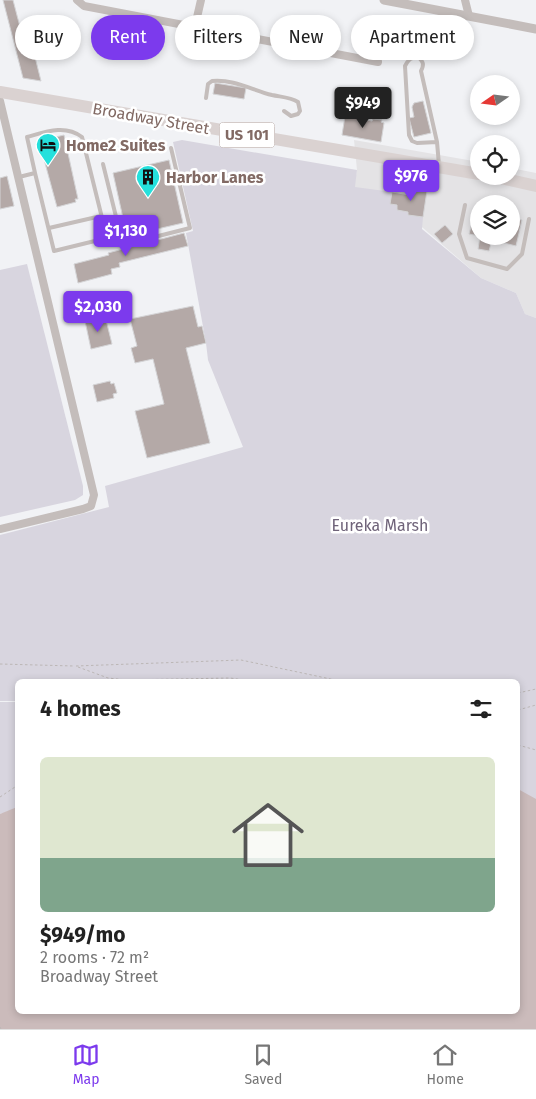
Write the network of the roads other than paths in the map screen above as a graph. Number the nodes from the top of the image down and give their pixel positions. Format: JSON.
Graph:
{"nodes":[{"id":1,"x":77,"y":0,"type":"edge"},
{"id":2,"x":201,"y":0,"type":"edge"},
{"id":3,"x":384,"y":0,"type":"edge"},
{"id":4,"x":465,"y":0,"type":"edge"},
{"id":5,"x":198,"y":15,"type":"edge"},
{"id":6,"x":464,"y":15,"type":"edge"},
{"id":7,"x":469,"y":15,"type":"edge"},
{"id":8,"x":474,"y":17,"type":"edge"},
{"id":9,"x":175,"y":22,"type":"edge"},
{"id":10,"x":536,"y":29,"type":"edge"},
{"id":11,"x":260,"y":39,"type":"edge"},
{"id":12,"x":378,"y":62,"type":"dead end"},
{"id":13,"x":0,"y":92,"type":"edge"},
{"id":14,"x":206,"y":98,"type":"dead end"},
{"id":15,"x":0,"y":101,"type":"edge"},
{"id":16,"x":284,"y":111,"type":"dead end"},
{"id":17,"x":437,"y":142,"type":"junction"},
{"id":18,"x":171,"y":148,"type":"dead end"},
{"id":19,"x":103,"y":164,"type":"dead end"},
{"id":20,"x":439,"y":167,"type":"junction"},
{"id":21,"x":470,"y":172,"type":"edge"},
{"id":22,"x":34,"y":173,"type":"junction"},
{"id":23,"x":19,"y":177,"type":"junction"},
{"id":24,"x":520,"y":182,"type":"edge"},
{"id":25,"x":536,"y":186,"type":"edge"},
{"id":26,"x":465,"y":205,"type":"dead end"},
{"id":27,"x":101,"y":216,"type":"junction"},
{"id":28,"x":529,"y":219,"type":"dead end"},
{"id":29,"x":49,"y":228,"type":"junction"},
{"id":30,"x":0,"y":529,"type":"edge"}],
"edges":[{"from":1,"to":9,"type":"street"},
{"from":2,"to":5,"type":"street"},
{"from":3,"to":6,"type":"street"},
{"from":4,"to":7,"type":"street"},
{"from":8,"to":10,"type":"street"},
{"from":11,"to":12,"type":"street"},
{"from":13,"to":20,"type":"highway","name":"Broadway Street","number":"US 101"},
{"from":14,"to":16,"type":"lane"},
{"from":15,"to":23,"type":"street"},
{"from":17,"to":17,"type":"lane"},
{"from":17,"to":20,"type":"lane"},
{"from":18,"to":19,"type":"lane"},
{"from":20,"to":21,"type":"highway","name":"Broadway Street","number":"US 101"},
{"from":22,"to":23,"type":"lane"},
{"from":22,"to":27,"type":"lane"},
{"from":22,"to":29,"type":"lane"},
{"from":23,"to":30,"type":"street"},
{"from":24,"to":25,"type":"highway"},
{"from":26,"to":28,"type":"lane"},
{"from":27,"to":29,"type":"lane"},
{"from":27,"to":29,"type":"lane"}]}
